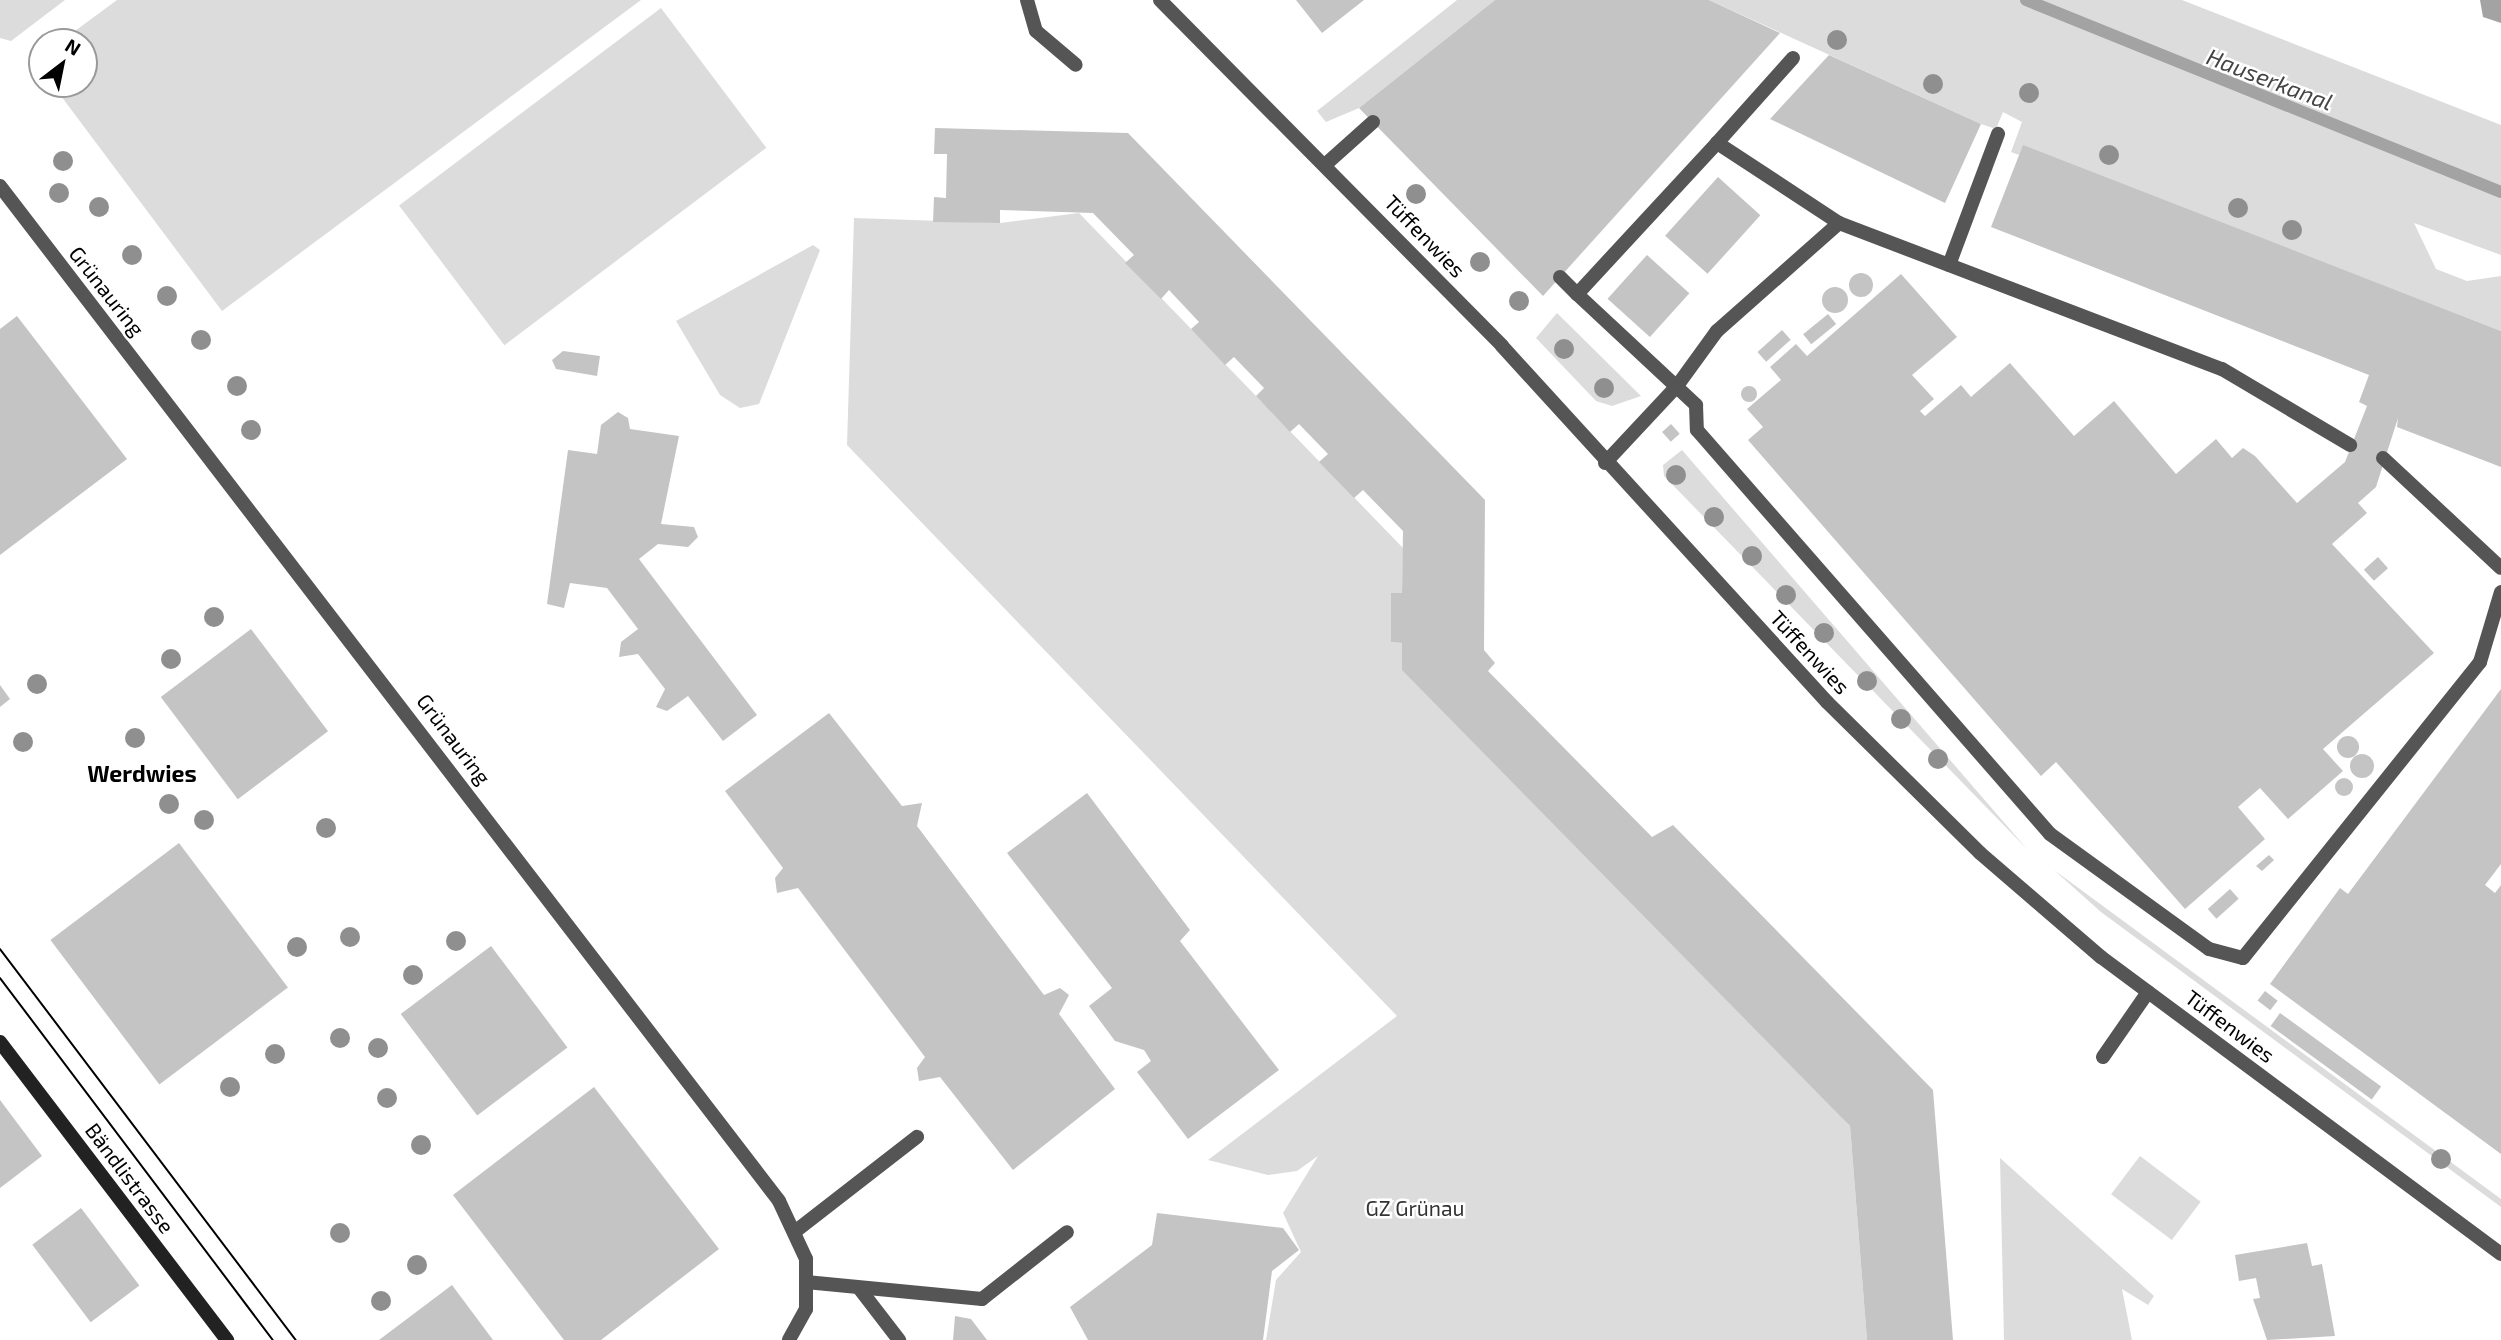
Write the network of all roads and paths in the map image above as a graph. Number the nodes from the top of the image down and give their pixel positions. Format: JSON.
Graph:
{"nodes":[{"id":1,"x":1027,"y":0,"type":"edge"},
{"id":2,"x":1160,"y":0,"type":"edge"},
{"id":3,"x":1793,"y":58,"type":"dead end"},
{"id":4,"x":1076,"y":65,"type":"dead end"},
{"id":5,"x":1373,"y":122,"type":"dead end"},
{"id":6,"x":1998,"y":134,"type":"dead end"},
{"id":7,"x":1717,"y":143,"type":"junction"},
{"id":8,"x":1326,"y":164,"type":"junction"},
{"id":9,"x":0,"y":186,"type":"edge"},
{"id":10,"x":1839,"y":223,"type":"junction"},
{"id":11,"x":1948,"y":265,"type":"junction"},
{"id":12,"x":1560,"y":277,"type":"dead end"},
{"id":13,"x":1577,"y":294,"type":"junction"},
{"id":14,"x":1677,"y":386,"type":"junction"},
{"id":15,"x":2350,"y":445,"type":"dead end"},
{"id":16,"x":2383,"y":458,"type":"dead end"},
{"id":17,"x":1605,"y":463,"type":"junction"},
{"id":18,"x":2501,"y":568,"type":"edge"},
{"id":19,"x":2501,"y":592,"type":"edge"},
{"id":20,"x":2148,"y":992,"type":"junction"},
{"id":21,"x":0,"y":1042,"type":"edge"},
{"id":22,"x":2103,"y":1057,"type":"dead end"},
{"id":23,"x":917,"y":1137,"type":"dead end"},
{"id":24,"x":797,"y":1230,"type":"junction"},
{"id":25,"x":1067,"y":1232,"type":"dead end"},
{"id":26,"x":2501,"y":1254,"type":"edge"},
{"id":27,"x":806,"y":1282,"type":"junction"},
{"id":28,"x":859,"y":1288,"type":"junction"},
{"id":29,"x":227,"y":1340,"type":"edge"},
{"id":30,"x":789,"y":1340,"type":"edge"},
{"id":31,"x":899,"y":1340,"type":"edge"}],
"edges":[{"from":1,"to":4,"type":"street"},
{"from":2,"to":8,"type":"street","name":"Tüffenwies"},
{"from":3,"to":7,"type":"street"},
{"from":5,"to":8,"type":"street"},
{"from":6,"to":11,"type":"street"},
{"from":7,"to":10,"type":"street"},
{"from":7,"to":13,"type":"street"},
{"from":8,"to":17,"type":"street","name":"Tüffenwies"},
{"from":9,"to":24,"type":"street","name":"Grünauring"},
{"from":10,"to":11,"type":"street"},
{"from":10,"to":14,"type":"street"},
{"from":11,"to":15,"type":"street"},
{"from":12,"to":13,"type":"street"},
{"from":13,"to":14,"type":"street"},
{"from":14,"to":17,"type":"street"},
{"from":14,"to":19,"type":"street"},
{"from":16,"to":18,"type":"street"},
{"from":17,"to":20,"type":"street","name":"Tüffenwies"},
{"from":20,"to":22,"type":"street"},
{"from":20,"to":26,"type":"street","name":"Tüffenwies"},
{"from":21,"to":29,"type":"street","name":"Bändlistrasse"},
{"from":23,"to":24,"type":"street"},
{"from":24,"to":27,"type":"street","name":"Grünauring"},
{"from":25,"to":28,"type":"street"},
{"from":27,"to":28,"type":"street"},
{"from":27,"to":30,"type":"street","name":"Grünauring"},
{"from":28,"to":31,"type":"street"}]}
